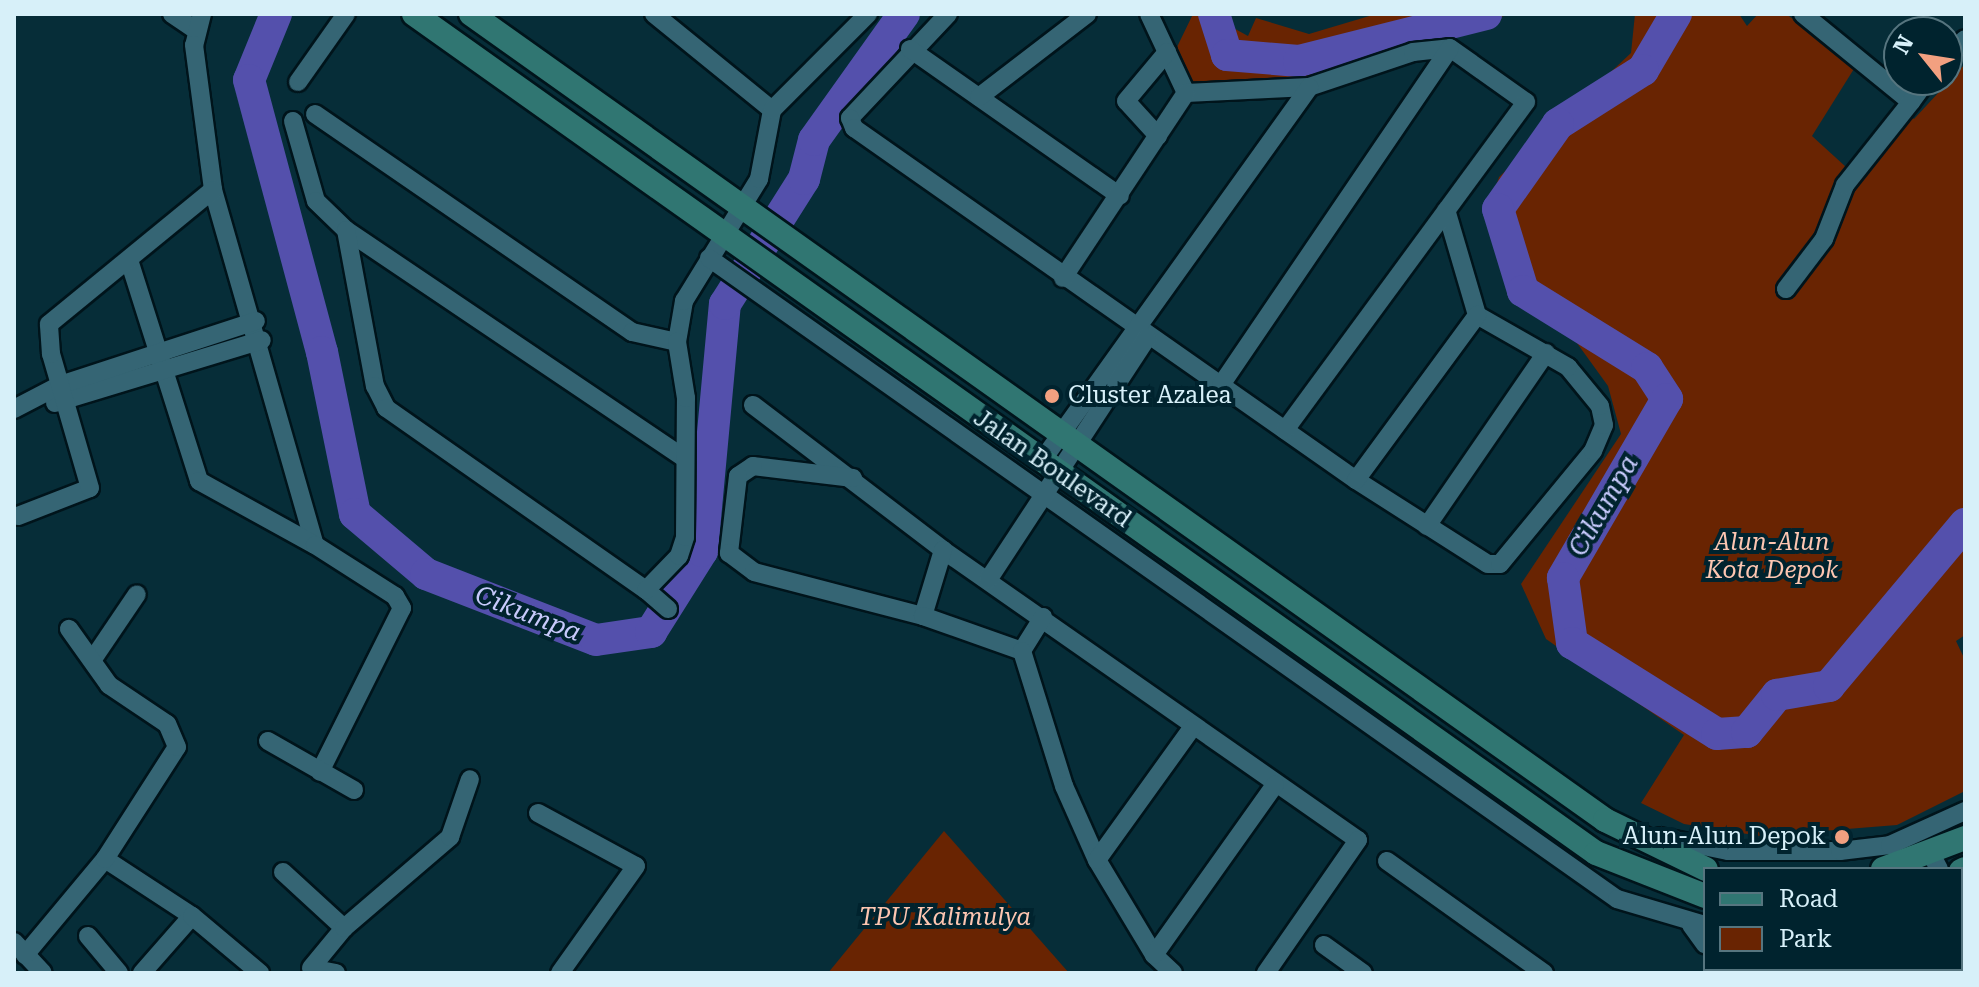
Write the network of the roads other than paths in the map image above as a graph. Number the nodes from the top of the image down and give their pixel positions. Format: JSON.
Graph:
{"nodes":[{"id":1,"x":172,"y":14,"type":"edge"},
{"id":2,"x":346,"y":14,"type":"edge"},
{"id":3,"x":414,"y":14,"type":"edge"},
{"id":4,"x":471,"y":14,"type":"edge"},
{"id":5,"x":654,"y":14,"type":"edge"},
{"id":6,"x":868,"y":14,"type":"edge"},
{"id":7,"x":948,"y":14,"type":"edge"},
{"id":8,"x":1087,"y":14,"type":"edge"},
{"id":9,"x":1149,"y":14,"type":"edge"},
{"id":10,"x":1803,"y":14,"type":"edge"},
{"id":11,"x":199,"y":22,"type":"edge"},
{"id":12,"x":1450,"y":48,"type":"junction"},
{"id":13,"x":910,"y":49,"type":"junction"},
{"id":14,"x":1167,"y":52,"type":"junction"},
{"id":15,"x":298,"y":82,"type":"dead end"},
{"id":16,"x":1309,"y":87,"type":"junction"},
{"id":17,"x":1186,"y":93,"type":"junction"},
{"id":18,"x":1915,"y":96,"type":"edge"},
{"id":19,"x":979,"y":97,"type":"junction"},
{"id":20,"x":1911,"y":102,"type":"junction"},
{"id":21,"x":772,"y":110,"type":"junction"},
{"id":22,"x":315,"y":114,"type":"dead end"},
{"id":23,"x":293,"y":121,"type":"dead end"},
{"id":24,"x":1158,"y":136,"type":"junction"},
{"id":25,"x":213,"y":190,"type":"junction"},
{"id":26,"x":1120,"y":196,"type":"junction"},
{"id":27,"x":740,"y":209,"type":"junction"},
{"id":28,"x":1446,"y":210,"type":"junction"},
{"id":29,"x":346,"y":230,"type":"junction"},
{"id":30,"x":724,"y":235,"type":"junction"},
{"id":31,"x":709,"y":258,"type":"junction"},
{"id":32,"x":129,"y":260,"type":"junction"},
{"id":33,"x":1063,"y":278,"type":"junction"},
{"id":34,"x":1786,"y":289,"type":"dead end"},
{"id":35,"x":1477,"y":315,"type":"junction"},
{"id":36,"x":256,"y":321,"type":"junction"},
{"id":37,"x":1142,"y":334,"type":"junction"},
{"id":38,"x":262,"y":340,"type":"junction"},
{"id":39,"x":677,"y":342,"type":"junction"},
{"id":40,"x":158,"y":350,"type":"junction"},
{"id":41,"x":1546,"y":353,"type":"junction"},
{"id":42,"x":164,"y":373,"type":"junction"},
{"id":43,"x":60,"y":385,"type":"junction"},
{"id":44,"x":1221,"y":385,"type":"junction"},
{"id":45,"x":38,"y":401,"type":"junction"},
{"id":46,"x":64,"y":404,"type":"junction"},
{"id":47,"x":753,"y":405,"type":"dead end"},
{"id":48,"x":14,"y":409,"type":"edge"},
{"id":49,"x":1285,"y":430,"type":"junction"},
{"id":50,"x":1066,"y":441,"type":"junction"},
{"id":51,"x":684,"y":458,"type":"junction"},
{"id":52,"x":1047,"y":474,"type":"junction"},
{"id":53,"x":854,"y":478,"type":"junction"},
{"id":54,"x":1356,"y":480,"type":"junction"},
{"id":55,"x":18,"y":516,"type":"dead end"},
{"id":56,"x":1427,"y":526,"type":"junction"},
{"id":57,"x":315,"y":545,"type":"junction"},
{"id":58,"x":943,"y":550,"type":"junction"},
{"id":59,"x":988,"y":580,"type":"junction"},
{"id":60,"x":137,"y":594,"type":"dead end"},
{"id":61,"x":923,"y":616,"type":"junction"},
{"id":62,"x":1043,"y":617,"type":"junction"},
{"id":63,"x":69,"y":629,"type":"dead end"},
{"id":64,"x":1022,"y":651,"type":"junction"},
{"id":65,"x":93,"y":659,"type":"junction"},
{"id":66,"x":1192,"y":728,"type":"junction"},
{"id":67,"x":268,"y":741,"type":"dead end"},
{"id":68,"x":320,"y":772,"type":"junction"},
{"id":69,"x":470,"y":779,"type":"dead end"},
{"id":70,"x":1275,"y":785,"type":"junction"},
{"id":71,"x":354,"y":790,"type":"dead end"},
{"id":72,"x":1965,"y":811,"type":"edge"},
{"id":73,"x":538,"y":813,"type":"dead end"},
{"id":74,"x":1660,"y":837,"type":"dead end"},
{"id":75,"x":1965,"y":838,"type":"edge"},
{"id":76,"x":105,"y":859,"type":"junction"},
{"id":77,"x":1097,"y":860,"type":"junction"},
{"id":78,"x":1387,"y":861,"type":"dead end"},
{"id":79,"x":1935,"y":861,"type":"edge"},
{"id":80,"x":1896,"y":867,"type":"edge"},
{"id":81,"x":1703,"y":868,"type":"edge"},
{"id":82,"x":283,"y":872,"type":"dead end"},
{"id":83,"x":1703,"y":895,"type":"edge"},
{"id":84,"x":192,"y":916,"type":"junction"},
{"id":85,"x":1698,"y":925,"type":"edge"},
{"id":86,"x":344,"y":928,"type":"junction"},
{"id":87,"x":88,"y":936,"type":"dead end"},
{"id":88,"x":1324,"y":945,"type":"dead end"},
{"id":89,"x":20,"y":948,"type":"edge"},
{"id":90,"x":1154,"y":955,"type":"junction"},
{"id":91,"x":1518,"y":966,"type":"edge"},
{"id":92,"x":154,"y":969,"type":"edge"},
{"id":93,"x":309,"y":971,"type":"edge"},
{"id":94,"x":43,"y":973,"type":"edge"},
{"id":95,"x":119,"y":973,"type":"edge"},
{"id":96,"x":260,"y":973,"type":"edge"},
{"id":97,"x":336,"y":973,"type":"edge"},
{"id":98,"x":560,"y":973,"type":"edge"},
{"id":99,"x":1173,"y":973,"type":"edge"},
{"id":100,"x":1266,"y":973,"type":"edge"},
{"id":101,"x":1363,"y":973,"type":"edge"},
{"id":102,"x":1544,"y":973,"type":"edge"}],
"edges":[{"from":1,"to":11,"type":"street"},
{"from":2,"to":15,"type":"street"},
{"from":3,"to":30,"type":"main road","name":"Jalan Boulevard"},
{"from":4,"to":27,"type":"main road","name":"Jalan Boulevard"},
{"from":5,"to":21,"type":"street"},
{"from":6,"to":21,"type":"street"},
{"from":7,"to":13,"type":"street"},
{"from":8,"to":19,"type":"street"},
{"from":9,"to":14,"type":"street"},
{"from":10,"to":20,"type":"street"},
{"from":11,"to":25,"type":"street"},
{"from":12,"to":16,"type":"street"},
{"from":12,"to":28,"type":"street"},
{"from":12,"to":44,"type":"street"},
{"from":13,"to":19,"type":"street"},
{"from":13,"to":33,"type":"street"},
{"from":14,"to":17,"type":"street"},
{"from":14,"to":24,"type":"street"},
{"from":16,"to":17,"type":"street"},
{"from":16,"to":37,"type":"street"},
{"from":17,"to":24,"type":"street"},
{"from":18,"to":20,"type":"street"},
{"from":19,"to":26,"type":"street"},
{"from":20,"to":34,"type":"street"},
{"from":21,"to":27,"type":"street"},
{"from":22,"to":39,"type":"street"},
{"from":23,"to":29,"type":"street"},
{"from":24,"to":26,"type":"street"},
{"from":25,"to":32,"type":"street"},
{"from":25,"to":36,"type":"street"},
{"from":26,"to":33,"type":"street"},
{"from":27,"to":30,"type":"street"},
{"from":27,"to":50,"type":"main road","name":"Jalan Boulevard"},
{"from":28,"to":35,"type":"street"},
{"from":28,"to":49,"type":"street"},
{"from":29,"to":51,"type":"street"},
{"from":29,"to":51,"type":"street"},
{"from":30,"to":31,"type":"street"},
{"from":30,"to":52,"type":"main road","name":"Jalan Boulevard"},
{"from":31,"to":39,"type":"street"},
{"from":31,"to":52,"type":"street"},
{"from":32,"to":40,"type":"street"},
{"from":32,"to":43,"type":"street"},
{"from":33,"to":37,"type":"street"},
{"from":35,"to":41,"type":"street"},
{"from":35,"to":54,"type":"street"},
{"from":36,"to":38,"type":"street"},
{"from":36,"to":40,"type":"street"},
{"from":37,"to":44,"type":"street"},
{"from":37,"to":50,"type":"street"},
{"from":38,"to":42,"type":"street"},
{"from":38,"to":57,"type":"street"},
{"from":39,"to":51,"type":"street"},
{"from":40,"to":42,"type":"street"},
{"from":40,"to":43,"type":"street"},
{"from":41,"to":56,"type":"street"},
{"from":41,"to":56,"type":"street"},
{"from":42,"to":46,"type":"street"},
{"from":42,"to":57,"type":"street"},
{"from":43,"to":45,"type":"street"},
{"from":43,"to":46,"type":"street"},
{"from":44,"to":49,"type":"street"},
{"from":45,"to":46,"type":"street"},
{"from":45,"to":48,"type":"street"},
{"from":46,"to":55,"type":"street"},
{"from":47,"to":53,"type":"street"},
{"from":49,"to":54,"type":"street"},
{"from":50,"to":52,"type":"street"},
{"from":50,"to":81,"type":"main road","name":"Jalan Boulevard"},
{"from":52,"to":59,"type":"street"},
{"from":52,"to":83,"type":"main road","name":"Jalan Boulevard"},
{"from":52,"to":85,"type":"street"},
{"from":53,"to":58,"type":"street"},
{"from":53,"to":61,"type":"street"},
{"from":54,"to":56,"type":"street"},
{"from":57,"to":68,"type":"street"},
{"from":58,"to":59,"type":"street"},
{"from":58,"to":61,"type":"street"},
{"from":59,"to":62,"type":"street"},
{"from":60,"to":65,"type":"street"},
{"from":61,"to":64,"type":"street"},
{"from":62,"to":64,"type":"street"},
{"from":62,"to":66,"type":"street"},
{"from":63,"to":65,"type":"street"},
{"from":64,"to":77,"type":"street"},
{"from":65,"to":76,"type":"street"},
{"from":66,"to":70,"type":"street"},
{"from":66,"to":77,"type":"street"},
{"from":67,"to":68,"type":"street"},
{"from":68,"to":71,"type":"street"},
{"from":69,"to":86,"type":"street"},
{"from":70,"to":90,"type":"street"},
{"from":70,"to":100,"type":"street"},
{"from":72,"to":74,"type":"street"},
{"from":73,"to":98,"type":"street"},
{"from":75,"to":79,"type":"main road"},
{"from":76,"to":84,"type":"street"},
{"from":76,"to":89,"type":"street"},
{"from":77,"to":90,"type":"street"},
{"from":78,"to":91,"type":"street"},
{"from":79,"to":80,"type":"main road"},
{"from":82,"to":86,"type":"street"},
{"from":84,"to":92,"type":"street"},
{"from":84,"to":96,"type":"street"},
{"from":86,"to":93,"type":"street"},
{"from":87,"to":95,"type":"street"},
{"from":88,"to":101,"type":"street"},
{"from":89,"to":94,"type":"street"},
{"from":90,"to":99,"type":"street"},
{"from":91,"to":102,"type":"street"},
{"from":93,"to":97,"type":"street"}]}
